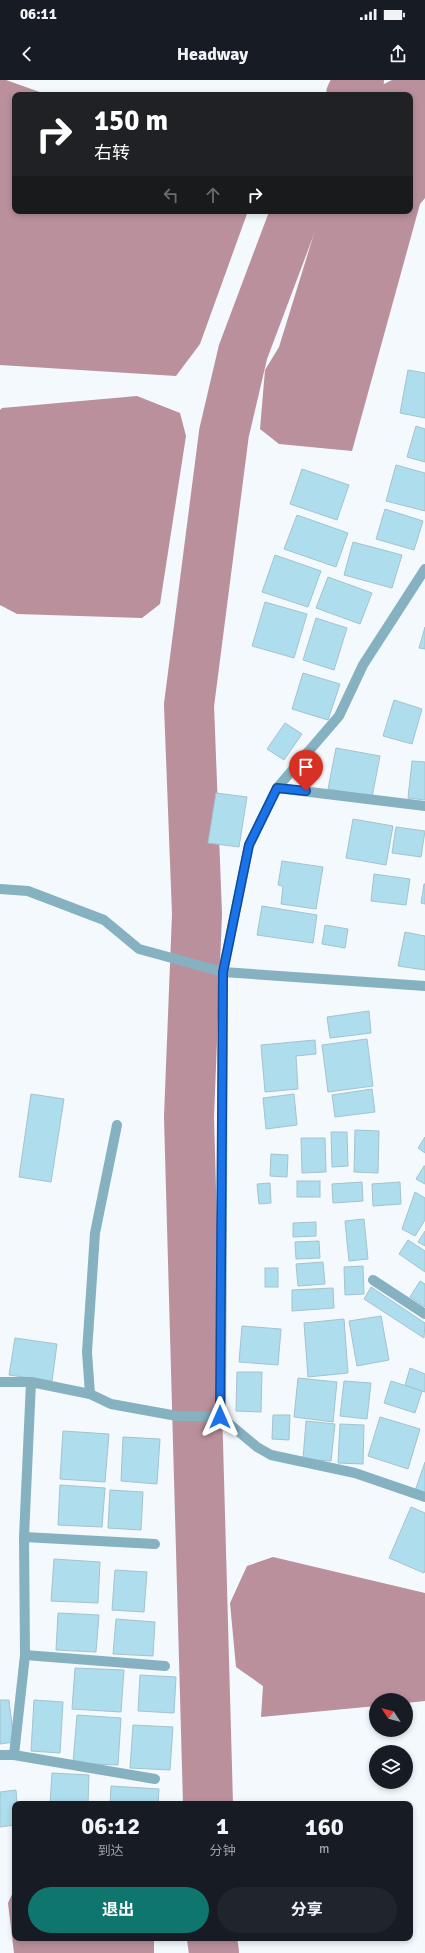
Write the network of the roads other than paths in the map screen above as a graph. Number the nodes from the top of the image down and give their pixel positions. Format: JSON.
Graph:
{"nodes":[{"id":1,"x":425,"y":569,"type":"edge"},
{"id":2,"x":277,"y":788,"type":"junction"},
{"id":3,"x":425,"y":806,"type":"edge"},
{"id":4,"x":0,"y":889,"type":"edge"},
{"id":5,"x":223,"y":972,"type":"junction"},
{"id":6,"x":425,"y":986,"type":"edge"},
{"id":7,"x":117,"y":1125,"type":"dead end"},
{"id":8,"x":373,"y":1280,"type":"dead end"},
{"id":9,"x":425,"y":1314,"type":"edge"},
{"id":10,"x":0,"y":1382,"type":"edge"},
{"id":11,"x":32,"y":1382,"type":"junction"},
{"id":12,"x":90,"y":1394,"type":"junction"},
{"id":13,"x":216,"y":1416,"type":"junction"},
{"id":14,"x":425,"y":1498,"type":"edge"},
{"id":15,"x":24,"y":1537,"type":"junction"},
{"id":16,"x":154,"y":1544,"type":"dead end"},
{"id":17,"x":25,"y":1655,"type":"junction"},
{"id":18,"x":165,"y":1666,"type":"dead end"},
{"id":19,"x":0,"y":1755,"type":"edge"},
{"id":20,"x":14,"y":1755,"type":"junction"},
{"id":21,"x":155,"y":1779,"type":"dead end"}],
"edges":[{"from":1,"to":2,"type":"street"},
{"from":2,"to":3,"type":"street"},
{"from":2,"to":5,"type":"street"},
{"from":4,"to":5,"type":"street"},
{"from":5,"to":6,"type":"street"},
{"from":5,"to":13,"type":"street"},
{"from":7,"to":12,"type":"street"},
{"from":8,"to":9,"type":"street"},
{"from":10,"to":11,"type":"street"},
{"from":11,"to":12,"type":"street"},
{"from":11,"to":15,"type":"street"},
{"from":12,"to":13,"type":"street"},
{"from":13,"to":14,"type":"street"},
{"from":15,"to":16,"type":"street"},
{"from":15,"to":17,"type":"street"},
{"from":17,"to":18,"type":"street"},
{"from":17,"to":20,"type":"street"},
{"from":19,"to":20,"type":"street"},
{"from":20,"to":21,"type":"street"}]}
